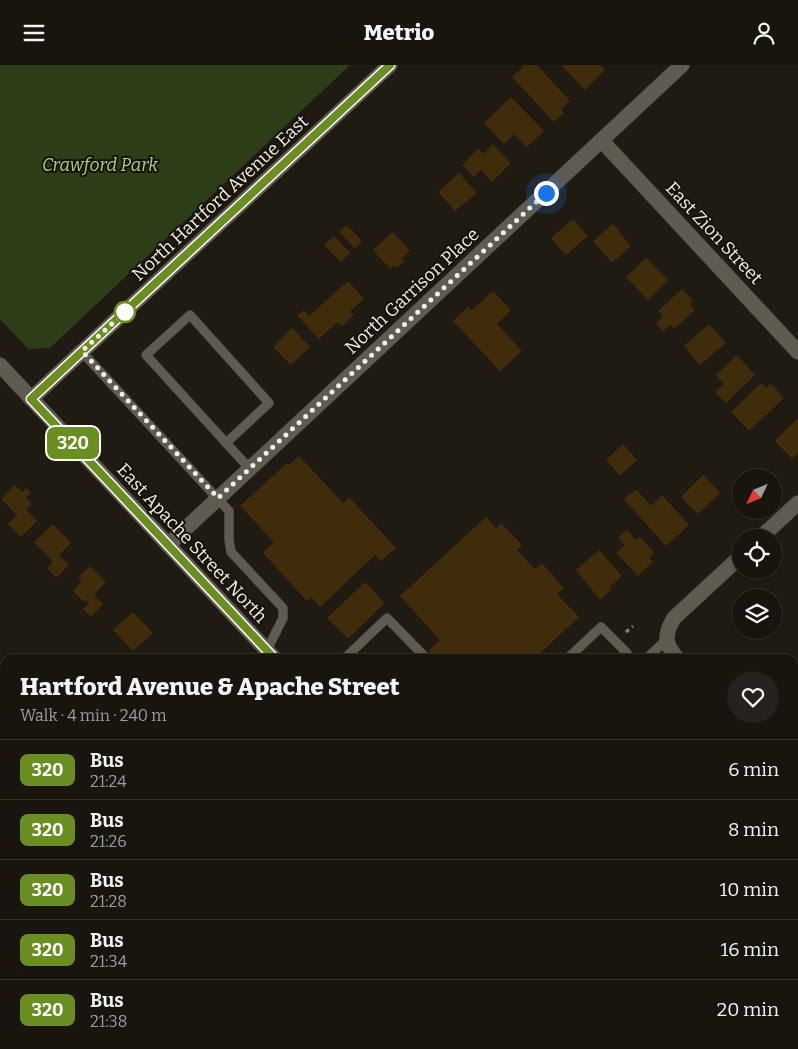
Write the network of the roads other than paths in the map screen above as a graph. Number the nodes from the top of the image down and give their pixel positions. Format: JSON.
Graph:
{"nodes":[{"id":1,"x":390,"y":65,"type":"edge"},
{"id":2,"x":682,"y":65,"type":"edge"},
{"id":3,"x":602,"y":141,"type":"junction"},
{"id":4,"x":82,"y":351,"type":"junction"},
{"id":5,"x":798,"y":352,"type":"edge"},
{"id":6,"x":0,"y":365,"type":"edge"},
{"id":7,"x":31,"y":399,"type":"junction"},
{"id":8,"x":226,"y":443,"type":"junction"},
{"id":9,"x":250,"y":468,"type":"junction"},
{"id":10,"x":218,"y":498,"type":"junction"},
{"id":11,"x":798,"y":503,"type":"edge"},
{"id":12,"x":770,"y":529,"type":"edge"},
{"id":13,"x":168,"y":545,"type":"junction"},
{"id":14,"x":732,"y":564,"type":"edge"},
{"id":15,"x":666,"y":640,"type":"junction"},
{"id":16,"x":271,"y":654,"type":"edge"},
{"id":17,"x":349,"y":654,"type":"edge"},
{"id":18,"x":422,"y":654,"type":"edge"},
{"id":19,"x":572,"y":654,"type":"edge"},
{"id":20,"x":622,"y":654,"type":"edge"},
{"id":21,"x":651,"y":654,"type":"edge"},
{"id":22,"x":673,"y":654,"type":"edge"}],
"edges":[{"from":1,"to":4,"type":"street","name":"North Hartford Avenue East"},
{"from":2,"to":3,"type":"street","name":"North Garrison Place"},
{"from":3,"to":5,"type":"street","name":"East Zion Street"},
{"from":3,"to":9,"type":"street","name":"North Garrison Place"},
{"from":4,"to":7,"type":"street","name":"North Hartford Avenue East"},
{"from":4,"to":10,"type":"lane"},
{"from":6,"to":7,"type":"street","name":"East Apache Street North"},
{"from":7,"to":13,"type":"street","name":"East Apache Street North"},
{"from":8,"to":8,"type":"lane"},
{"from":8,"to":9,"type":"lane"},
{"from":9,"to":10,"type":"street","name":"North Garrison Place"},
{"from":10,"to":13,"type":"street","name":"North Garrison Place"},
{"from":10,"to":16,"type":"lane"},
{"from":11,"to":12,"type":"street"},
{"from":13,"to":16,"type":"street","name":"East Apache Street North"},
{"from":14,"to":15,"type":"street"},
{"from":15,"to":21,"type":"lane"},
{"from":15,"to":22,"type":"street"},
{"from":17,"to":18,"type":"lane"},
{"from":19,"to":20,"type":"lane"}]}
